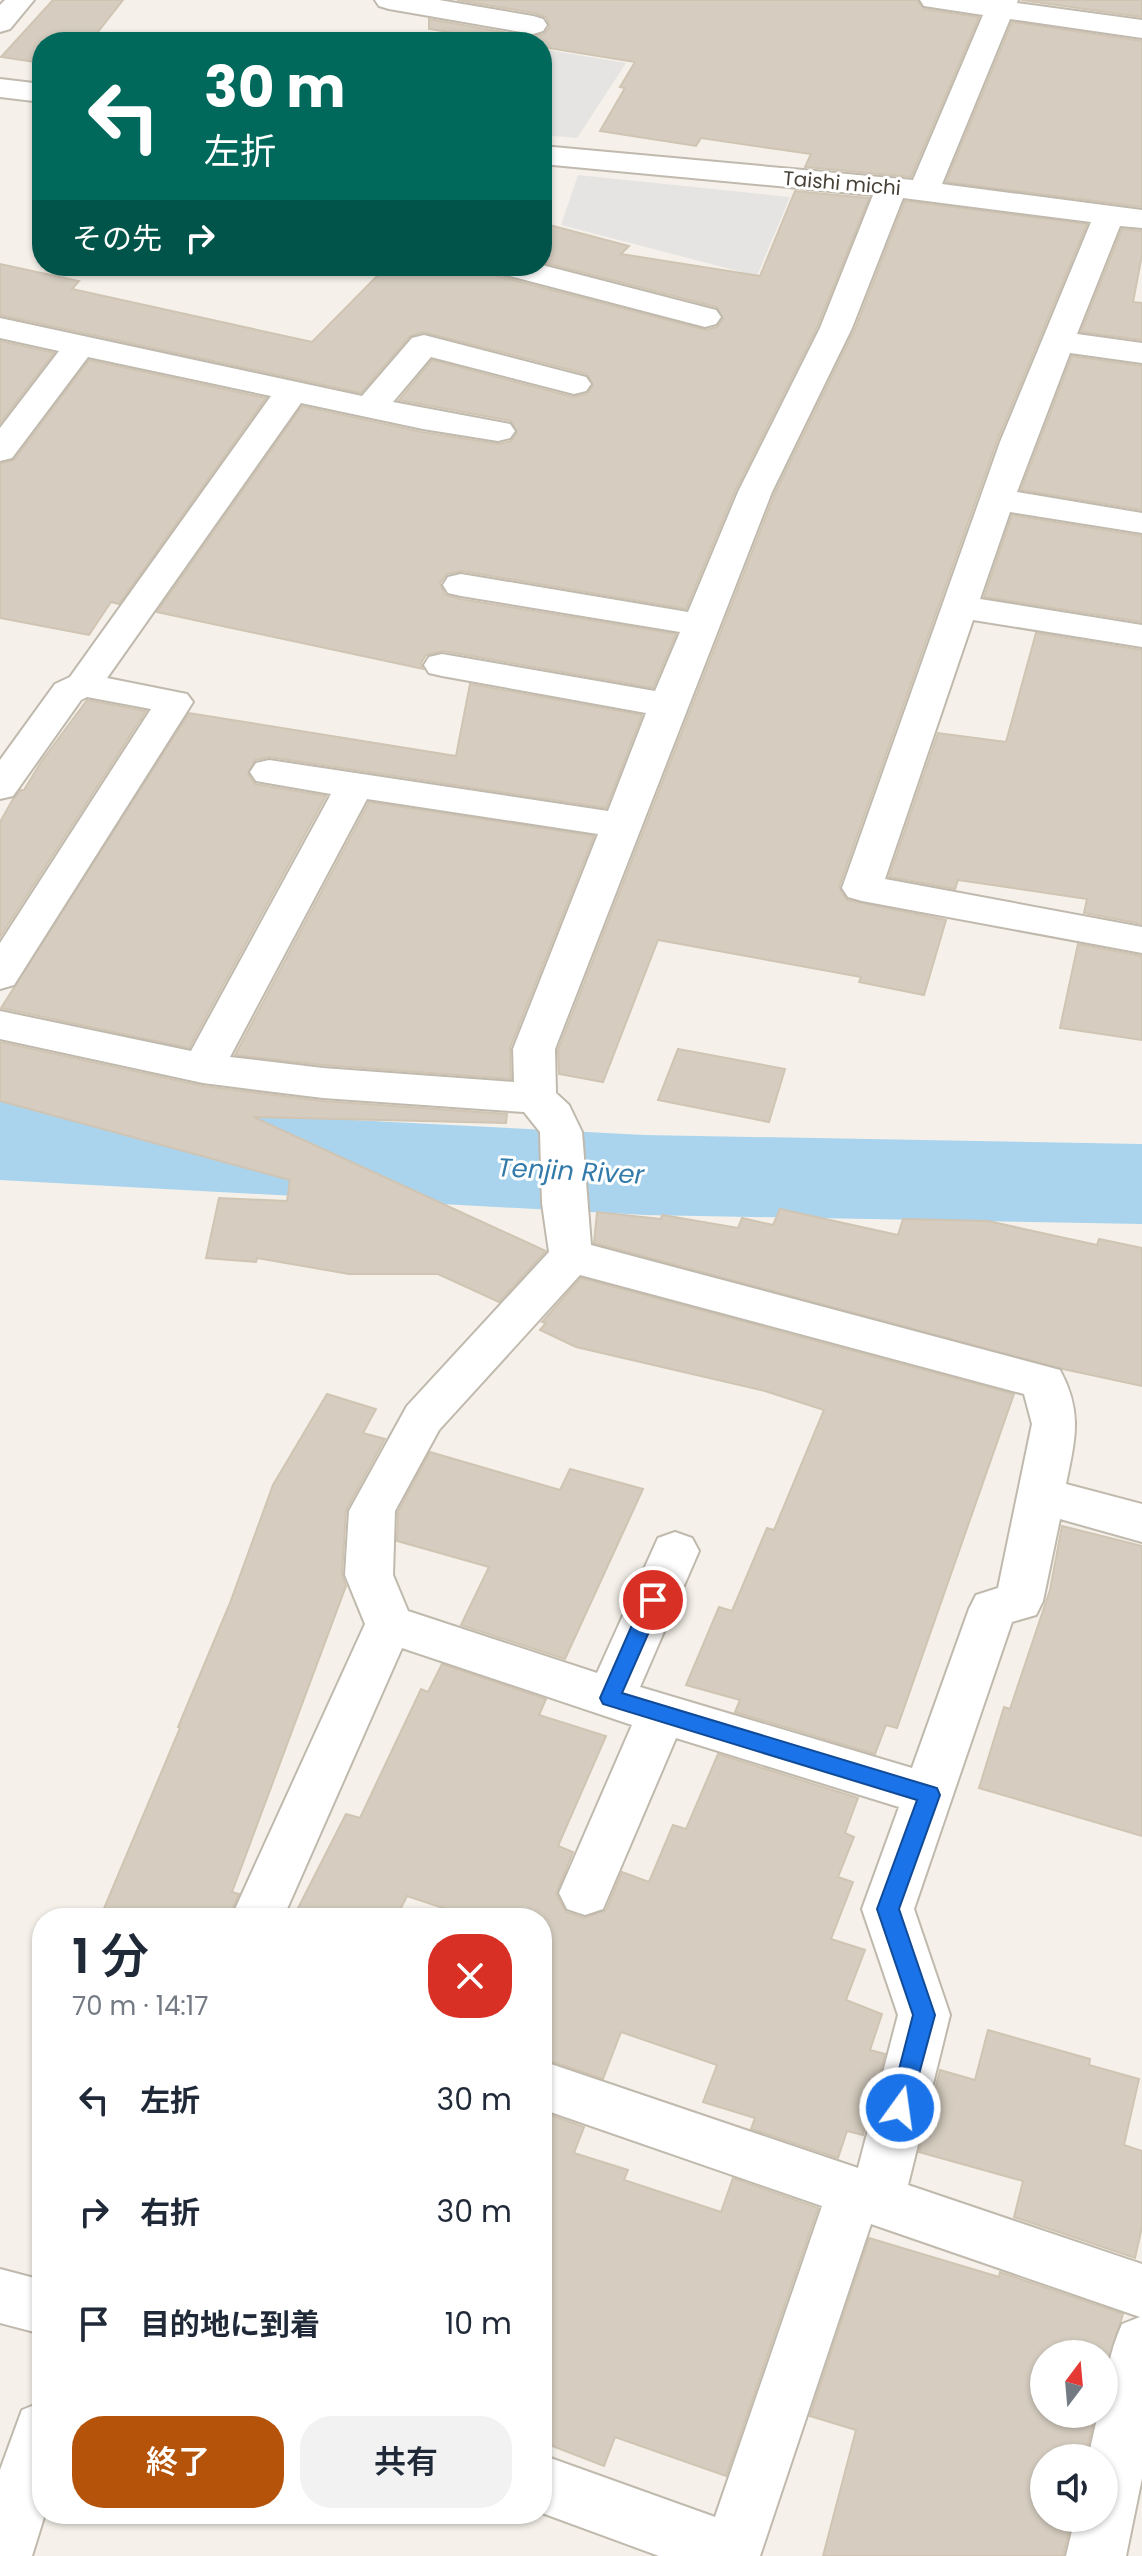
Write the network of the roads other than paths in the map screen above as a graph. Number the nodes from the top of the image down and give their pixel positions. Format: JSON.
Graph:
{"nodes":[{"id":1,"x":20,"y":0,"type":"edge"},
{"id":2,"x":389,"y":0,"type":"edge"},
{"id":3,"x":934,"y":0,"type":"edge"},
{"id":4,"x":1003,"y":5,"type":"edge"},
{"id":5,"x":0,"y":23,"type":"edge"},
{"id":6,"x":533,"y":25,"type":"dead end"},
{"id":7,"x":1142,"y":29,"type":"edge"},
{"id":8,"x":0,"y":88,"type":"edge"},
{"id":9,"x":32,"y":92,"type":"edge"},
{"id":10,"x":552,"y":156,"type":"edge"},
{"id":11,"x":908,"y":189,"type":"junction"},
{"id":12,"x":1126,"y":217,"type":"edge"},
{"id":13,"x":547,"y":276,"type":"edge"},
{"id":14,"x":705,"y":317,"type":"dead end"},
{"id":15,"x":0,"y":328,"type":"edge"},
{"id":16,"x":1058,"y":341,"type":"junction"},
{"id":17,"x":80,"y":345,"type":"junction"},
{"id":18,"x":1142,"y":353,"type":"edge"},
{"id":19,"x":574,"y":384,"type":"dead end"},
{"id":20,"x":292,"y":391,"type":"junction"},
{"id":21,"x":370,"y":408,"type":"junction"},
{"id":22,"x":498,"y":431,"type":"dead end"},
{"id":23,"x":0,"y":451,"type":"edge"},
{"id":24,"x":997,"y":499,"type":"junction"},
{"id":25,"x":1142,"y":523,"type":"edge"},
{"id":26,"x":461,"y":585,"type":"dead end"},
{"id":27,"x":959,"y":607,"type":"junction"},
{"id":28,"x":703,"y":625,"type":"junction"},
{"id":29,"x":1142,"y":636,"type":"edge"},
{"id":30,"x":442,"y":665,"type":"dead end"},
{"id":31,"x":83,"y":685,"type":"junction"},
{"id":32,"x":668,"y":705,"type":"junction"},
{"id":33,"x":269,"y":772,"type":"dead end"},
{"id":34,"x":355,"y":785,"type":"junction"},
{"id":35,"x":0,"y":787,"type":"edge"},
{"id":36,"x":620,"y":825,"type":"junction"},
{"id":37,"x":1142,"y":940,"type":"edge"},
{"id":38,"x":0,"y":975,"type":"edge"},
{"id":39,"x":0,"y":1025,"type":"edge"},
{"id":40,"x":203,"y":1068,"type":"junction"},
{"id":41,"x":535,"y":1098,"type":"junction"},
{"id":42,"x":571,"y":1256,"type":"junction"},
{"id":43,"x":1041,"y":1496,"type":"junction"},
{"id":44,"x":1142,"y":1523,"type":"edge"},
{"id":45,"x":675,"y":1551,"type":"dead end"},
{"id":46,"x":389,"y":1624,"type":"junction"},
{"id":47,"x":610,"y":1698,"type":"junction"},
{"id":48,"x":662,"y":1713,"type":"junction"},
{"id":49,"x":930,"y":1795,"type":"junction"},
{"id":50,"x":585,"y":1893,"type":"dead end"},
{"id":51,"x":261,"y":1908,"type":"edge"},
{"id":52,"x":552,"y":2088,"type":"edge"},
{"id":53,"x":865,"y":2197,"type":"junction"},
{"id":54,"x":1142,"y":2291,"type":"edge"},
{"id":55,"x":0,"y":2296,"type":"edge"},
{"id":56,"x":32,"y":2304,"type":"edge"},
{"id":57,"x":1142,"y":2343,"type":"edge"},
{"id":58,"x":32,"y":2462,"type":"edge"},
{"id":59,"x":552,"y":2488,"type":"edge"},
{"id":60,"x":2,"y":2556,"type":"edge"},
{"id":61,"x":1096,"y":2556,"type":"edge"}],
"edges":[{"from":1,"to":5,"type":"street"},
{"from":2,"to":6,"type":"street"},
{"from":3,"to":4,"type":"street"},
{"from":4,"to":7,"type":"street"},
{"from":4,"to":11,"type":"street"},
{"from":8,"to":9,"type":"street"},
{"from":10,"to":11,"type":"street","name":"Taishi michi"},
{"from":11,"to":12,"type":"street","name":"Taishi michi"},
{"from":11,"to":28,"type":"street"},
{"from":12,"to":16,"type":"street"},
{"from":13,"to":14,"type":"street"},
{"from":15,"to":17,"type":"street"},
{"from":16,"to":18,"type":"street"},
{"from":16,"to":24,"type":"street"},
{"from":17,"to":20,"type":"street"},
{"from":17,"to":23,"type":"street"},
{"from":19,"to":21,"type":"street"},
{"from":20,"to":21,"type":"street"},
{"from":20,"to":31,"type":"street"},
{"from":21,"to":22,"type":"street"},
{"from":24,"to":25,"type":"street"},
{"from":24,"to":27,"type":"street"},
{"from":26,"to":28,"type":"street"},
{"from":27,"to":29,"type":"street"},
{"from":27,"to":37,"type":"street"},
{"from":28,"to":32,"type":"street"},
{"from":30,"to":32,"type":"street"},
{"from":31,"to":35,"type":"street"},
{"from":31,"to":38,"type":"street"},
{"from":32,"to":36,"type":"street"},
{"from":33,"to":34,"type":"street"},
{"from":34,"to":36,"type":"street"},
{"from":34,"to":40,"type":"street"},
{"from":36,"to":41,"type":"street"},
{"from":39,"to":40,"type":"street"},
{"from":40,"to":41,"type":"street"},
{"from":41,"to":42,"type":"street"},
{"from":42,"to":43,"type":"street"},
{"from":42,"to":46,"type":"street"},
{"from":43,"to":44,"type":"street"},
{"from":43,"to":49,"type":"street"},
{"from":45,"to":47,"type":"street"},
{"from":46,"to":47,"type":"street"},
{"from":46,"to":51,"type":"street"},
{"from":47,"to":48,"type":"street"},
{"from":48,"to":49,"type":"street"},
{"from":48,"to":50,"type":"street"},
{"from":49,"to":53,"type":"street"},
{"from":52,"to":53,"type":"street"},
{"from":53,"to":54,"type":"street"},
{"from":53,"to":59,"type":"street"},
{"from":55,"to":56,"type":"street"},
{"from":57,"to":61,"type":"street"},
{"from":58,"to":60,"type":"street"}]}
